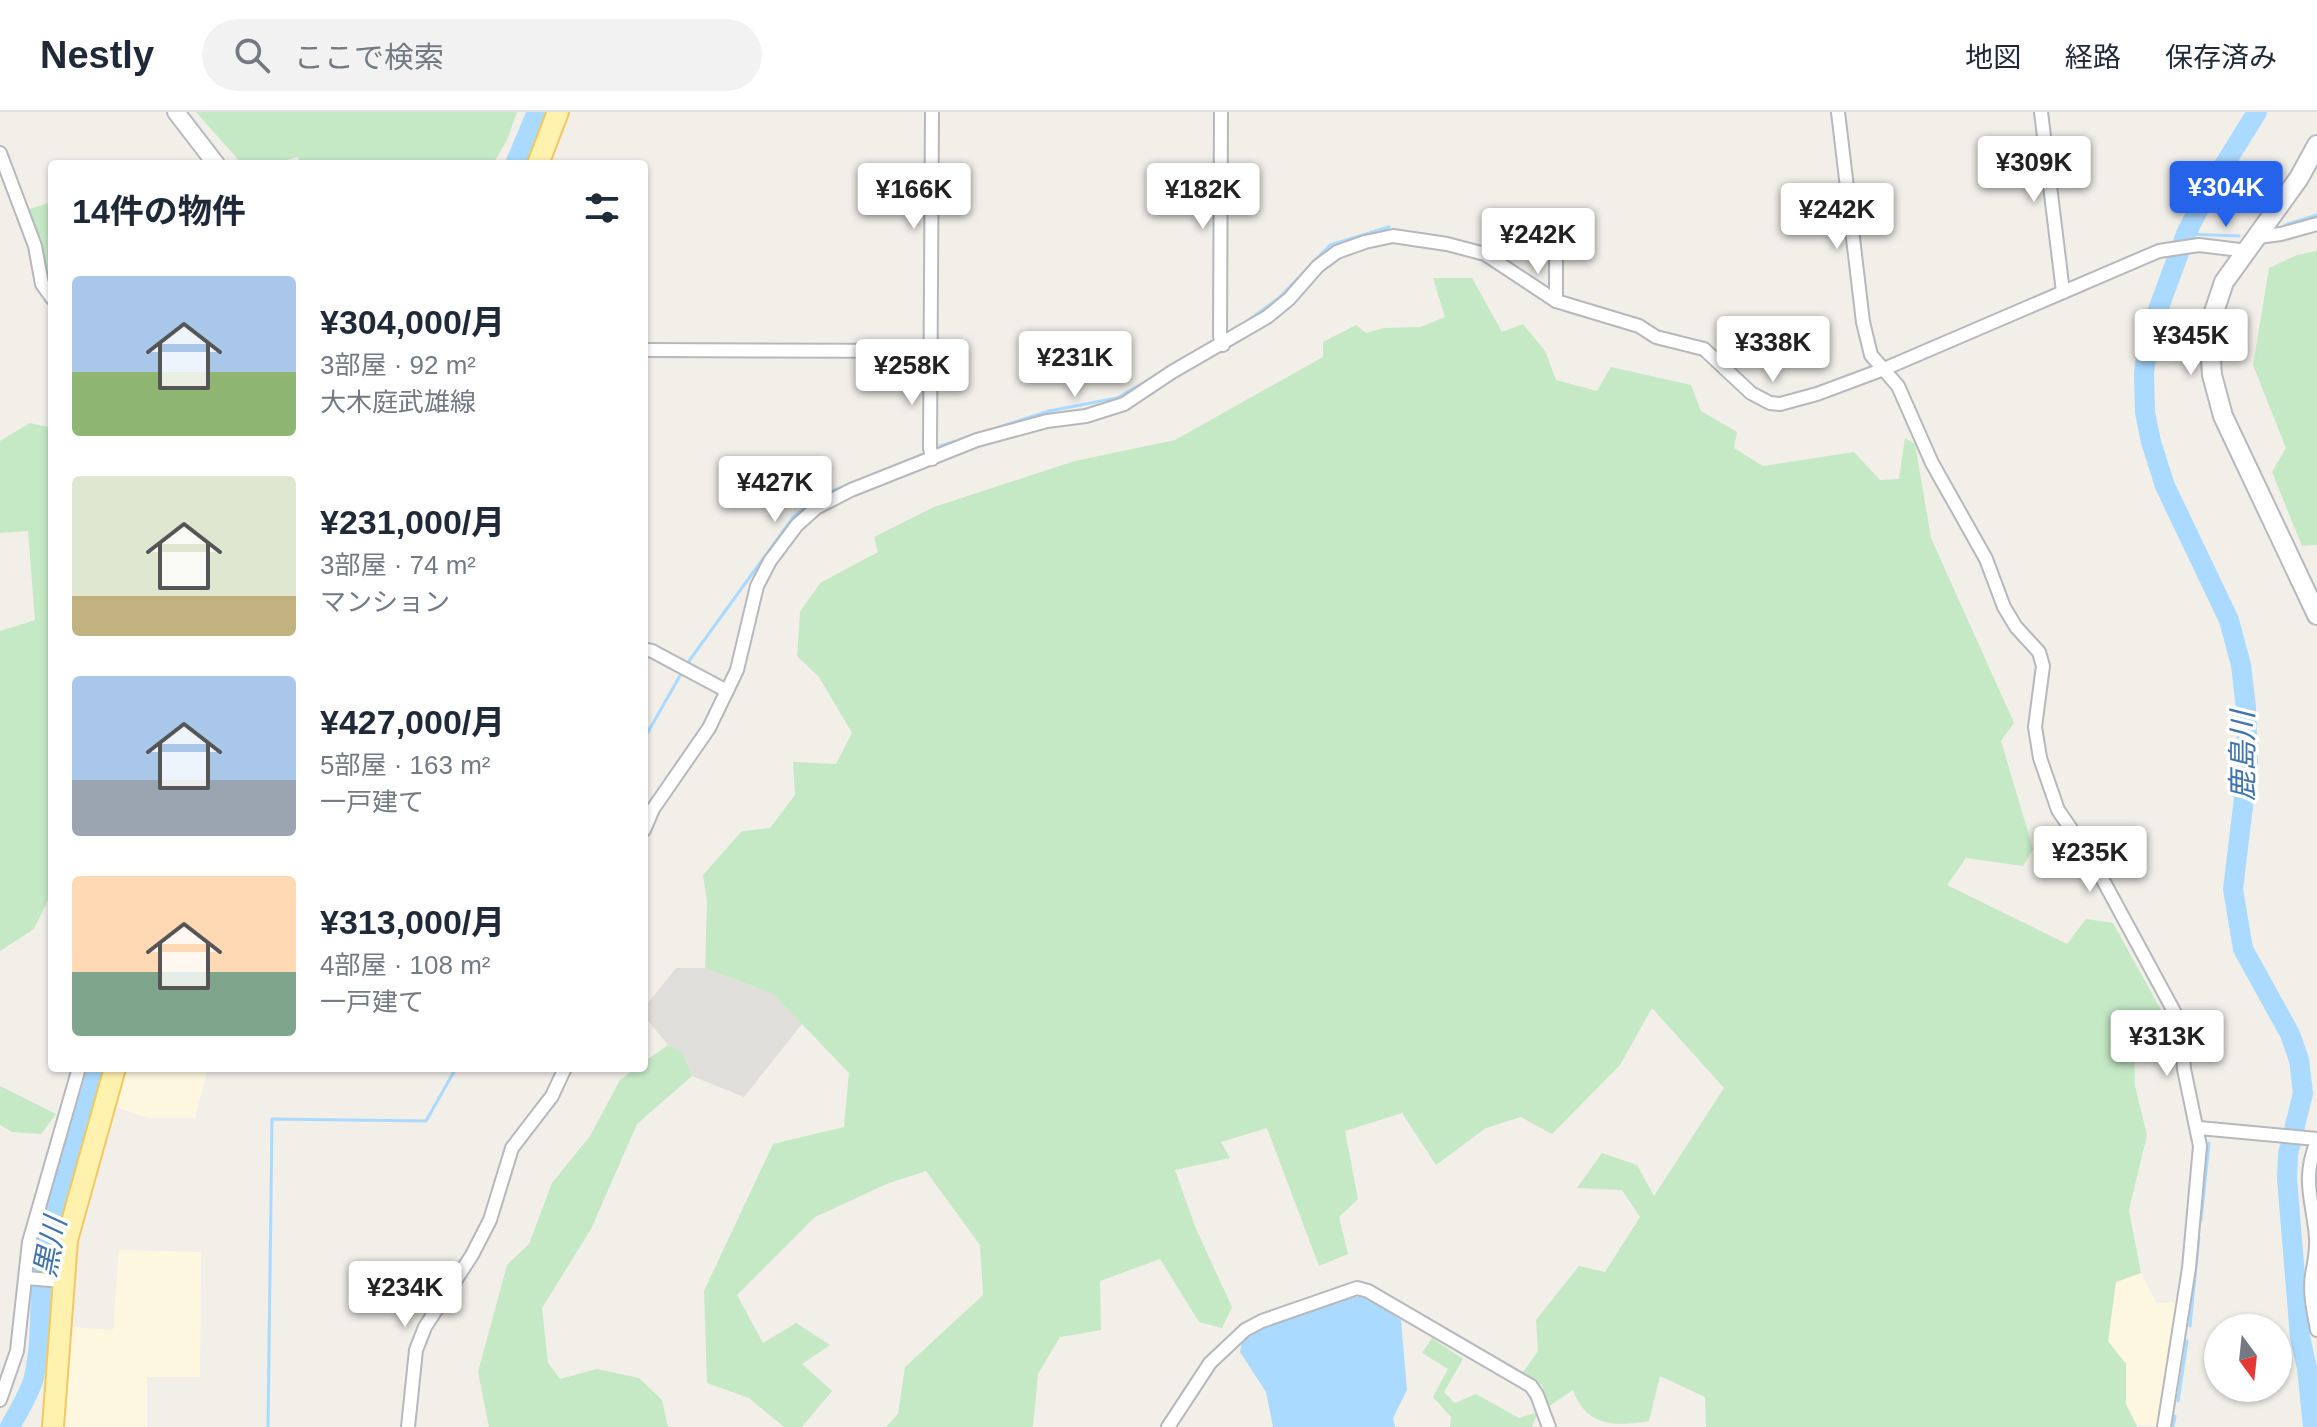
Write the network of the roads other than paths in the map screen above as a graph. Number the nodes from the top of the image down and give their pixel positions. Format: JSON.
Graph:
{"nodes":[{"id":1,"x":176,"y":112,"type":"edge"},
{"id":2,"x":558,"y":112,"type":"edge"},
{"id":3,"x":932,"y":112,"type":"edge"},
{"id":4,"x":1221,"y":112,"type":"edge"},
{"id":5,"x":1838,"y":112,"type":"edge"},
{"id":6,"x":2041,"y":112,"type":"edge"},
{"id":7,"x":2317,"y":145,"type":"edge"},
{"id":8,"x":0,"y":153,"type":"edge"},
{"id":9,"x":213,"y":160,"type":"edge"},
{"id":10,"x":540,"y":160,"type":"edge"},
{"id":11,"x":2317,"y":224,"type":"edge"},
{"id":12,"x":2253,"y":244,"type":"junction"},
{"id":13,"x":1556,"y":250,"type":"dead end"},
{"id":14,"x":48,"y":292,"type":"edge"},
{"id":15,"x":2063,"y":292,"type":"junction"},
{"id":16,"x":1556,"y":301,"type":"junction"},
{"id":17,"x":1223,"y":345,"type":"junction"},
{"id":18,"x":648,"y":350,"type":"edge"},
{"id":19,"x":931,"y":351,"type":"junction"},
{"id":20,"x":1884,"y":369,"type":"junction"},
{"id":21,"x":932,"y":459,"type":"junction"},
{"id":22,"x":2317,"y":615,"type":"edge"},
{"id":23,"x":648,"y":650,"type":"edge"},
{"id":24,"x":727,"y":691,"type":"junction"},
{"id":25,"x":648,"y":821,"type":"edge"},
{"id":26,"x":78,"y":1072,"type":"edge"},
{"id":27,"x":114,"y":1072,"type":"edge"},
{"id":28,"x":563,"y":1072,"type":"edge"},
{"id":29,"x":2199,"y":1128,"type":"junction"},
{"id":30,"x":2315,"y":1140,"type":"edge"},
{"id":31,"x":28,"y":1278,"type":"junction"},
{"id":32,"x":58,"y":1280,"type":"junction"},
{"id":33,"x":2317,"y":1330,"type":"edge"},
{"id":34,"x":0,"y":1400,"type":"edge"},
{"id":35,"x":53,"y":1427,"type":"edge"},
{"id":36,"x":408,"y":1427,"type":"edge"},
{"id":37,"x":1168,"y":1427,"type":"edge"},
{"id":38,"x":1549,"y":1427,"type":"edge"},
{"id":39,"x":2164,"y":1427,"type":"edge"}],
"edges":[{"from":1,"to":9,"type":"street"},
{"from":2,"to":10,"type":"main road"},
{"from":3,"to":19,"type":"street"},
{"from":4,"to":17,"type":"street"},
{"from":5,"to":20,"type":"street"},
{"from":6,"to":15,"type":"street"},
{"from":7,"to":12,"type":"main road"},
{"from":8,"to":14,"type":"street"},
{"from":11,"to":12,"type":"street"},
{"from":12,"to":15,"type":"street"},
{"from":12,"to":22,"type":"main road"},
{"from":13,"to":16,"type":"street"},
{"from":15,"to":20,"type":"street"},
{"from":16,"to":17,"type":"street"},
{"from":16,"to":20,"type":"street"},
{"from":17,"to":21,"type":"street"},
{"from":18,"to":19,"type":"street"},
{"from":19,"to":21,"type":"street"},
{"from":20,"to":29,"type":"street"},
{"from":21,"to":24,"type":"street"},
{"from":23,"to":24,"type":"street"},
{"from":24,"to":25,"type":"street"},
{"from":26,"to":31,"type":"street"},
{"from":27,"to":32,"type":"main road"},
{"from":28,"to":36,"type":"street"},
{"from":29,"to":30,"type":"street"},
{"from":29,"to":39,"type":"street"},
{"from":30,"to":33,"type":"street"},
{"from":31,"to":32,"type":"street"},
{"from":31,"to":34,"type":"street"},
{"from":32,"to":35,"type":"main road"},
{"from":37,"to":38,"type":"street"}]}
